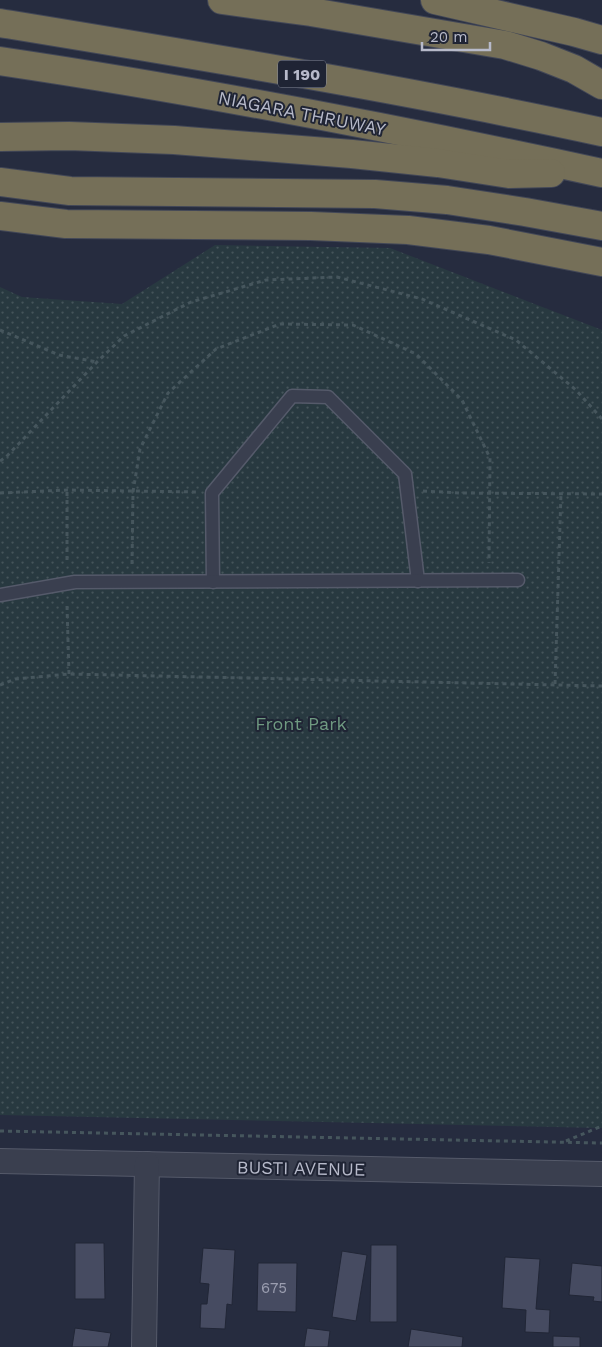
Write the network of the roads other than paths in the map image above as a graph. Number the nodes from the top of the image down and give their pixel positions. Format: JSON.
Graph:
{"nodes":[{"id":1,"x":222,"y":0,"type":"edge"},
{"id":2,"x":435,"y":0,"type":"edge"},
{"id":3,"x":0,"y":23,"type":"edge"},
{"id":4,"x":602,"y":40,"type":"edge"},
{"id":5,"x":0,"y":61,"type":"edge"},
{"id":6,"x":602,"y":85,"type":"edge"},
{"id":7,"x":602,"y":132,"type":"edge"},
{"id":8,"x":0,"y":137,"type":"edge"},
{"id":9,"x":600,"y":173,"type":"edge"},
{"id":10,"x":0,"y":182,"type":"edge"},
{"id":11,"x":0,"y":216,"type":"edge"},
{"id":12,"x":602,"y":226,"type":"edge"},
{"id":13,"x":602,"y":262,"type":"edge"},
{"id":14,"x":518,"y":580,"type":"dead end"},
{"id":15,"x":418,"y":581,"type":"junction"},
{"id":16,"x":213,"y":582,"type":"junction"},
{"id":17,"x":0,"y":595,"type":"edge"},
{"id":18,"x":0,"y":1161,"type":"edge"},
{"id":19,"x":148,"y":1164,"type":"junction"},
{"id":20,"x":602,"y":1174,"type":"edge"},
{"id":21,"x":144,"y":1347,"type":"edge"}],
"edges":[{"from":1,"to":6,"type":"highway"},
{"from":2,"to":4,"type":"highway"},
{"from":3,"to":7,"type":"highway","name":"NIAGARA THRUWAY","number":"I 190"},
{"from":5,"to":9,"type":"highway","name":"NIAGARA THRUWAY","number":"I 190"},
{"from":8,"to":9,"type":"highway"},
{"from":10,"to":12,"type":"highway"},
{"from":11,"to":13,"type":"highway"},
{"from":14,"to":15,"type":"lane"},
{"from":15,"to":16,"type":"lane"},
{"from":15,"to":16,"type":"lane"},
{"from":16,"to":17,"type":"lane"},
{"from":18,"to":19,"type":"street","name":"BUSTI AVENUE"},
{"from":19,"to":20,"type":"street","name":"BUSTI AVENUE"},
{"from":19,"to":21,"type":"street"}]}
